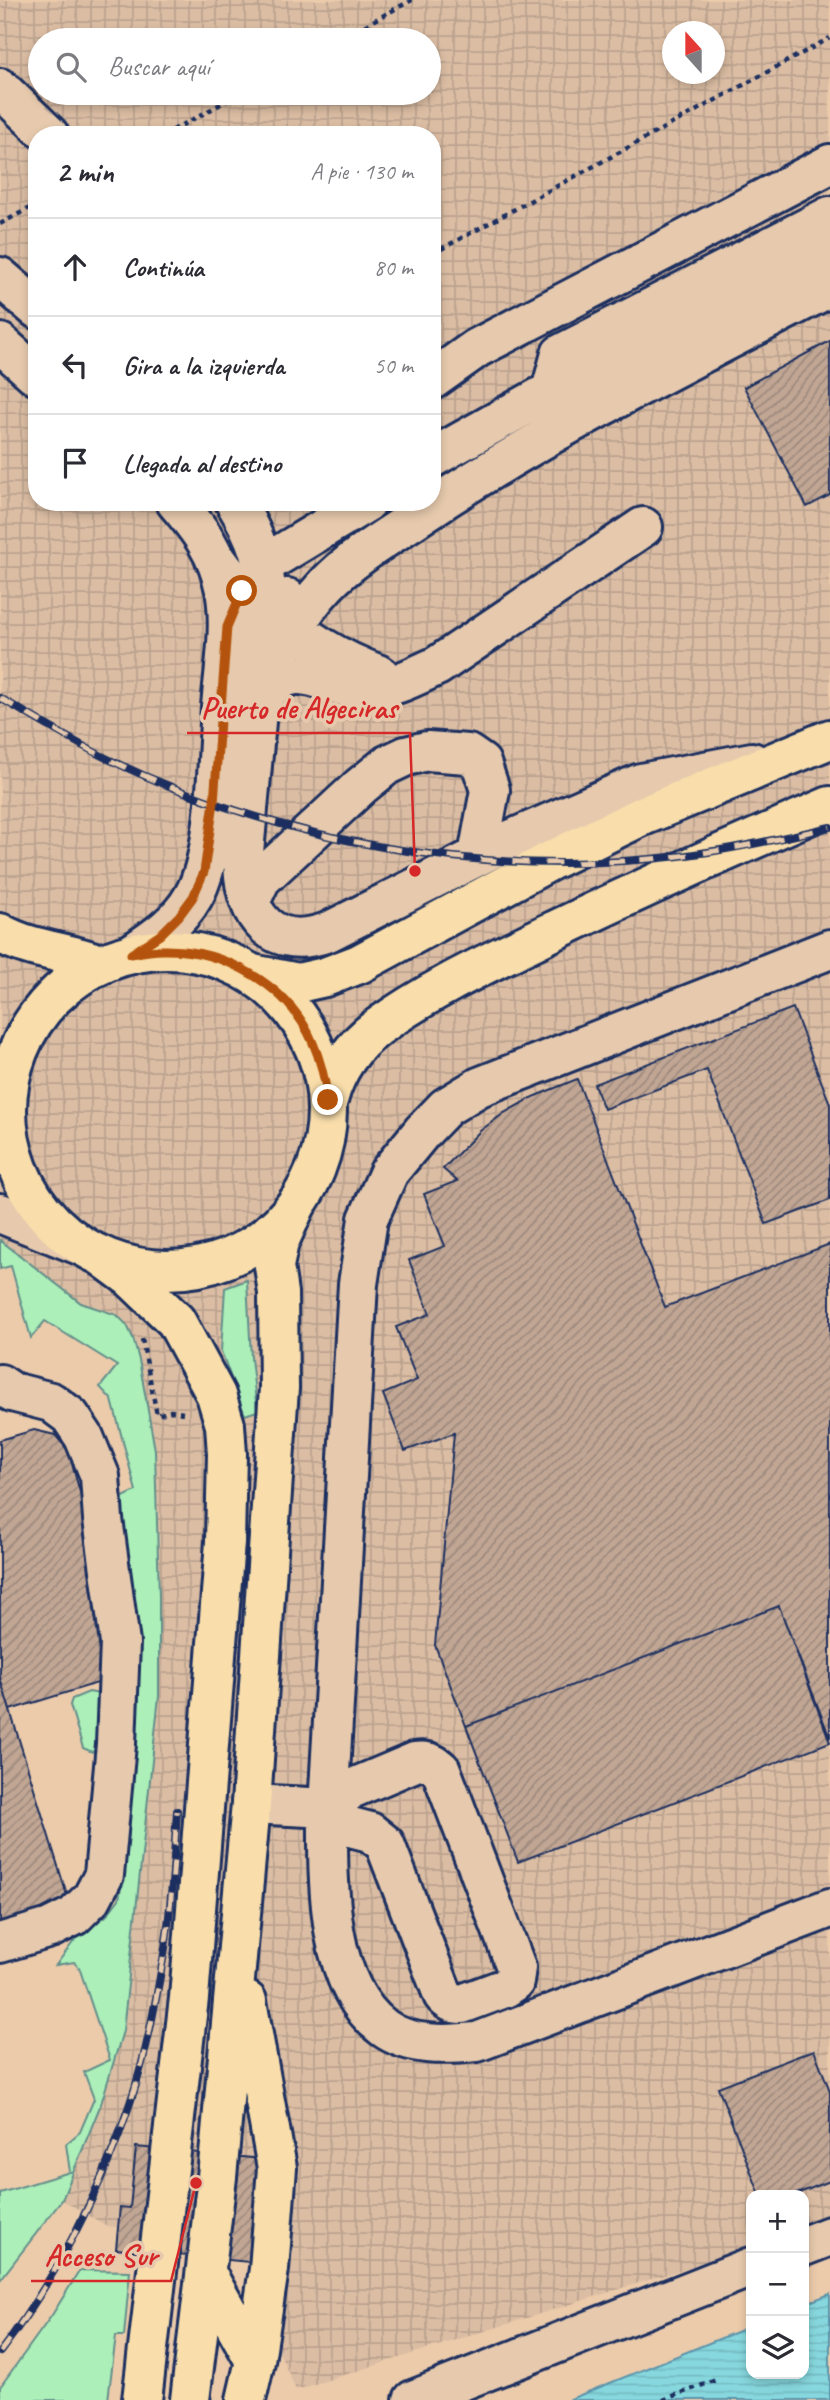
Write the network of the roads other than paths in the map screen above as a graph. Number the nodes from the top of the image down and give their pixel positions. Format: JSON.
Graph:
{"nodes":[{"id":1,"x":0,"y":88,"type":"edge"},
{"id":2,"x":40,"y":126,"type":"edge"},
{"id":3,"x":830,"y":164,"type":"edge"},
{"id":4,"x":830,"y":216,"type":"edge"},
{"id":5,"x":830,"y":250,"type":"edge"},
{"id":6,"x":0,"y":277,"type":"edge"},
{"id":7,"x":830,"y":287,"type":"edge"},
{"id":8,"x":28,"y":301,"type":"edge"},
{"id":9,"x":830,"y":318,"type":"edge"},
{"id":10,"x":0,"y":343,"type":"edge"},
{"id":11,"x":28,"y":368,"type":"edge"},
{"id":12,"x":441,"y":374,"type":"edge"},
{"id":13,"x":551,"y":391,"type":"junction"},
{"id":14,"x":441,"y":453,"type":"edge"},
{"id":15,"x":441,"y":502,"type":"edge"},
{"id":16,"x":184,"y":511,"type":"edge"},
{"id":17,"x":240,"y":511,"type":"edge"},
{"id":18,"x":357,"y":511,"type":"edge"},
{"id":19,"x":428,"y":511,"type":"edge"},
{"id":20,"x":643,"y":527,"type":"dead end"},
{"id":21,"x":216,"y":559,"type":"junction"},
{"id":22,"x":328,"y":582,"type":"junction"},
{"id":23,"x":266,"y":596,"type":"junction"},
{"id":24,"x":227,"y":627,"type":"junction"},
{"id":25,"x":409,"y":679,"type":"junction"},
{"id":26,"x":260,"y":711,"type":"junction"},
{"id":27,"x":830,"y":739,"type":"edge"},
{"id":28,"x":793,"y":754,"type":"junction"},
{"id":29,"x":830,"y":806,"type":"edge"},
{"id":30,"x":830,"y":816,"type":"edge"},
{"id":31,"x":787,"y":824,"type":"junction"},
{"id":32,"x":478,"y":856,"type":"junction"},
{"id":33,"x":250,"y":902,"type":"junction"},
{"id":34,"x":0,"y":933,"type":"edge"},
{"id":35,"x":830,"y":950,"type":"edge"},
{"id":36,"x":115,"y":959,"type":"junction"},
{"id":37,"x":252,"y":974,"type":"junction"},
{"id":38,"x":4,"y":1091,"type":"edge"},
{"id":39,"x":328,"y":1100,"type":"junction"},
{"id":40,"x":295,"y":1207,"type":"junction"},
{"id":41,"x":0,"y":1213,"type":"edge"},
{"id":42,"x":92,"y":1252,"type":"junction"},
{"id":43,"x":4,"y":1390,"type":"edge"},
{"id":44,"x":251,"y":1804,"type":"junction"},
{"id":45,"x":328,"y":1808,"type":"junction"},
{"id":46,"x":830,"y":1908,"type":"edge"},
{"id":47,"x":0,"y":1943,"type":"edge"},
{"id":48,"x":238,"y":1952,"type":"junction"},
{"id":49,"x":830,"y":2236,"type":"edge"},
{"id":50,"x":809,"y":2244,"type":"edge"},
{"id":51,"x":746,"y":2269,"type":"edge"},
{"id":52,"x":206,"y":2273,"type":"junction"},
{"id":53,"x":255,"y":2361,"type":"junction"},
{"id":54,"x":142,"y":2400,"type":"edge"},
{"id":55,"x":190,"y":2400,"type":"edge"},
{"id":56,"x":246,"y":2400,"type":"edge"},
{"id":57,"x":413,"y":2400,"type":"edge"}],
"edges":[{"from":1,"to":2,"type":"street"},
{"from":3,"to":12,"type":"street"},
{"from":4,"to":13,"type":"street"},
{"from":5,"to":13,"type":"street"},
{"from":6,"to":8,"type":"street"},
{"from":7,"to":15,"type":"street"},
{"from":9,"to":22,"type":"street"},
{"from":10,"to":11,"type":"street"},
{"from":13,"to":14,"type":"street"},
{"from":16,"to":21,"type":"street"},
{"from":17,"to":23,"type":"street"},
{"from":18,"to":23,"type":"street"},
{"from":19,"to":22,"type":"street"},
{"from":20,"to":25,"type":"street"},
{"from":21,"to":23,"type":"street"},
{"from":21,"to":24,"type":"street"},
{"from":22,"to":23,"type":"street"},
{"from":23,"to":24,"type":"street"},
{"from":23,"to":25,"type":"street"},
{"from":23,"to":26,"type":"street"},
{"from":24,"to":36,"type":"street"},
{"from":25,"to":26,"type":"street"},
{"from":26,"to":33,"type":"street"},
{"from":27,"to":28,"type":"main road"},
{"from":28,"to":32,"type":"street"},
{"from":28,"to":37,"type":"main road"},
{"from":29,"to":31,"type":"main road"},
{"from":30,"to":31,"type":"street"},
{"from":31,"to":39,"type":"main road"},
{"from":32,"to":33,"type":"street"},
{"from":32,"to":33,"type":"street"},
{"from":34,"to":36,"type":"main road"},
{"from":35,"to":45,"type":"street"},
{"from":36,"to":37,"type":"main road"},
{"from":36,"to":38,"type":"main road"},
{"from":37,"to":39,"type":"main road"},
{"from":38,"to":42,"type":"main road"},
{"from":39,"to":40,"type":"main road"},
{"from":40,"to":42,"type":"main road"},
{"from":40,"to":44,"type":"main road"},
{"from":41,"to":42,"type":"street"},
{"from":42,"to":54,"type":"main road"},
{"from":43,"to":47,"type":"street"},
{"from":44,"to":45,"type":"street"},
{"from":44,"to":48,"type":"main road"},
{"from":45,"to":45,"type":"street"},
{"from":45,"to":46,"type":"street"},
{"from":48,"to":52,"type":"main road"},
{"from":48,"to":53,"type":"main road"},
{"from":49,"to":50,"type":"street"},
{"from":51,"to":57,"type":"street"},
{"from":52,"to":53,"type":"main road"},
{"from":52,"to":55,"type":"main road"},
{"from":53,"to":56,"type":"main road"}]}
